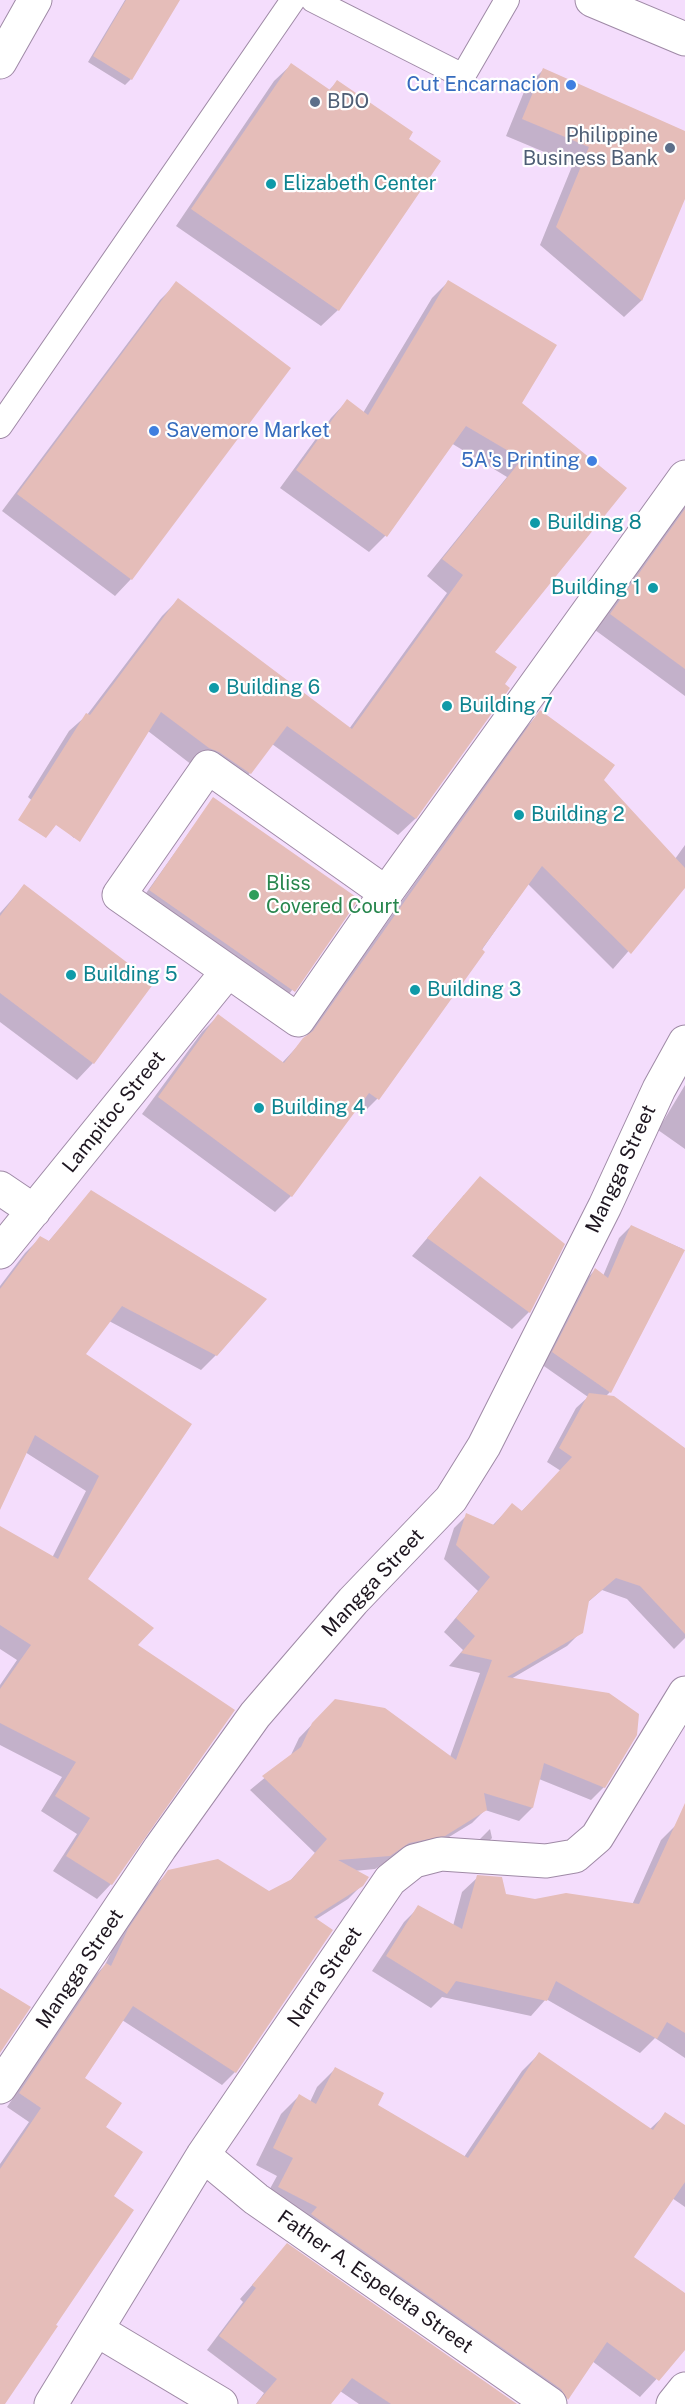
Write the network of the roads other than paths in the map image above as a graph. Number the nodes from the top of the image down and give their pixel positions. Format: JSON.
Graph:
{"nodes":[{"id":1,"x":35,"y":0,"type":"edge"},
{"id":2,"x":293,"y":0,"type":"edge"},
{"id":3,"x":314,"y":0,"type":"edge"},
{"id":4,"x":507,"y":0,"type":"edge"},
{"id":5,"x":592,"y":0,"type":"edge"},
{"id":6,"x":685,"y":39,"type":"edge"},
{"id":7,"x":0,"y":62,"type":"edge"},
{"id":8,"x":0,"y":426,"type":"edge"},
{"id":9,"x":685,"y":477,"type":"edge"},
{"id":10,"x":386,"y":892,"type":"junction"},
{"id":11,"x":228,"y":971,"type":"junction"},
{"id":12,"x":685,"y":1042,"type":"edge"},
{"id":13,"x":0,"y":1188,"type":"edge"},
{"id":14,"x":34,"y":1211,"type":"junction"},
{"id":15,"x":0,"y":1252,"type":"edge"},
{"id":16,"x":685,"y":1693,"type":"edge"},
{"id":17,"x":0,"y":2087,"type":"edge"},
{"id":18,"x":203,"y":2155,"type":"junction"},
{"id":19,"x":97,"y":2330,"type":"junction"},
{"id":20,"x":685,"y":2389,"type":"edge"},
{"id":21,"x":51,"y":2404,"type":"edge"},
{"id":22,"x":221,"y":2404,"type":"edge"},
{"id":23,"x":550,"y":2404,"type":"edge"},
{"id":24,"x":673,"y":2404,"type":"edge"}],
"edges":[{"from":1,"to":7,"type":"main road"},
{"from":2,"to":8,"type":"lane"},
{"from":3,"to":4,"type":"lane"},
{"from":5,"to":6,"type":"main road"},
{"from":9,"to":10,"type":"main road"},
{"from":10,"to":11,"type":"main road"},
{"from":10,"to":11,"type":"main road"},
{"from":11,"to":14,"type":"main road","name":"Lampitoc Street"},
{"from":12,"to":17,"type":"main road","name":"Mangga Street"},
{"from":13,"to":14,"type":"main road"},
{"from":14,"to":15,"type":"main road","name":"Lampitoc Street"},
{"from":16,"to":18,"type":"main road","name":"Narra Street"},
{"from":18,"to":19,"type":"main road","name":"Narra Street"},
{"from":18,"to":23,"type":"main road","name":"Father A. Espeleta Street"},
{"from":19,"to":21,"type":"main road","name":"Narra Street"},
{"from":19,"to":22,"type":"main road"},
{"from":20,"to":24,"type":"main road"}]}
